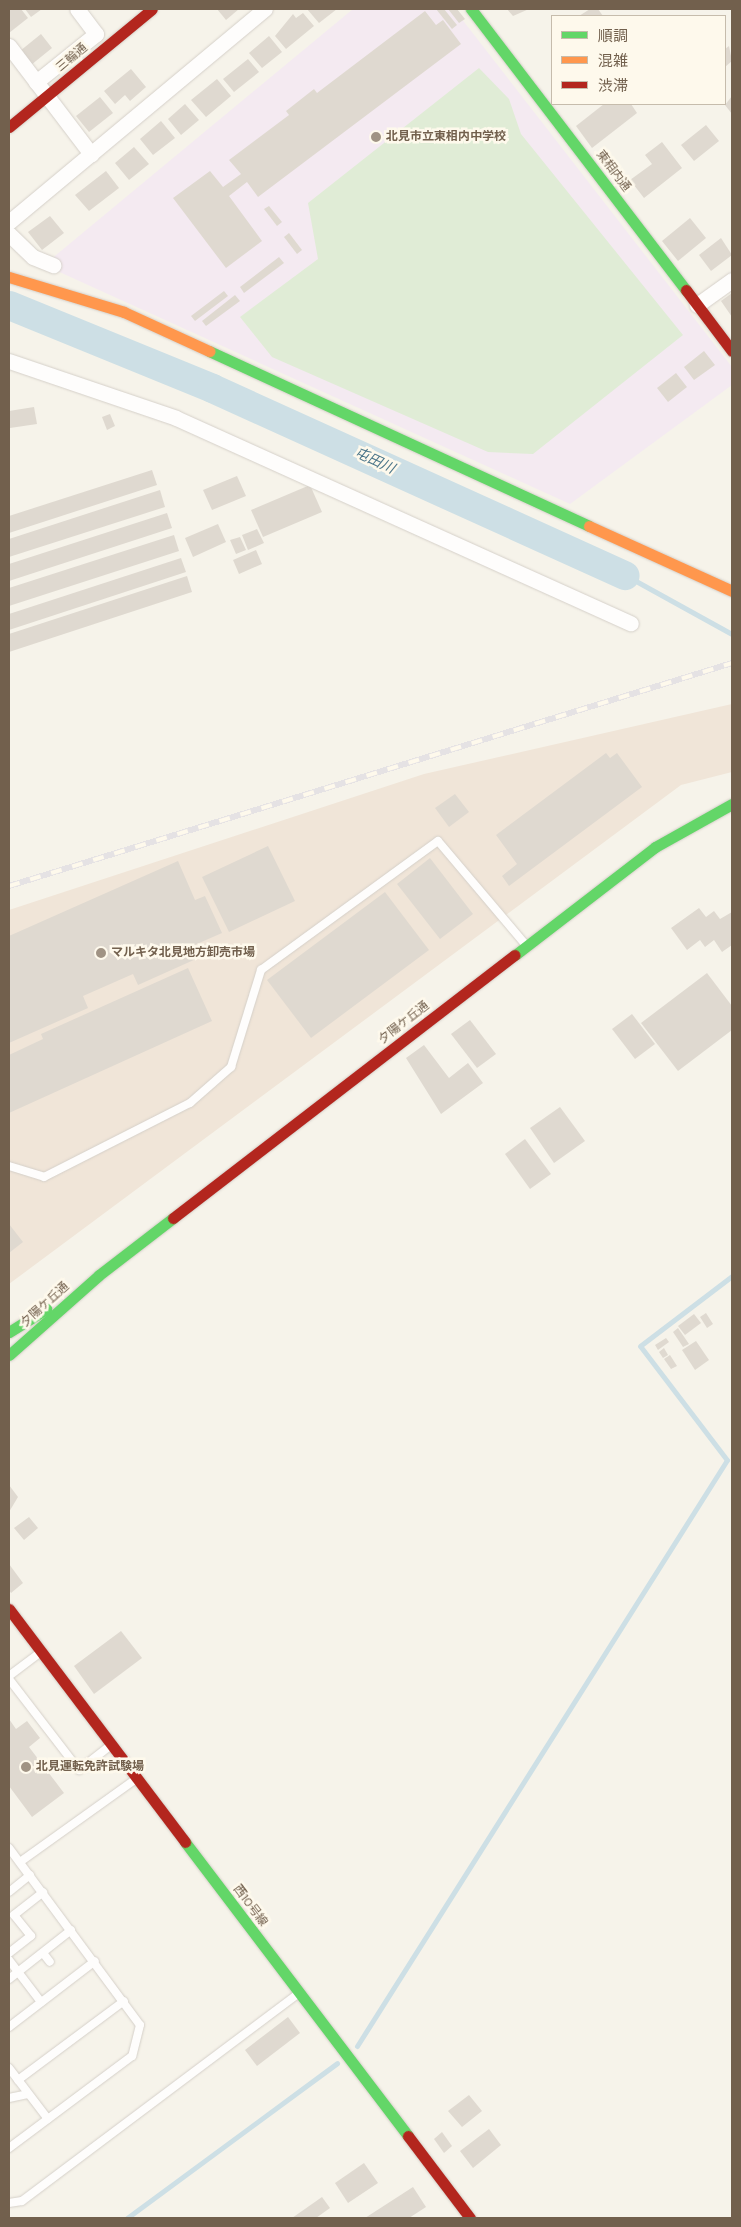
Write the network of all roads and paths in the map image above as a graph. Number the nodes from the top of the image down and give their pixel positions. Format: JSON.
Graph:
{"nodes":[{"id":1,"x":77,"y":9,"type":"edge"},
{"id":2,"x":152,"y":9,"type":"edge"},
{"id":3,"x":265,"y":9,"type":"edge"},
{"id":4,"x":471,"y":9,"type":"edge"},
{"id":5,"x":9,"y":46,"type":"edge"},
{"id":6,"x":36,"y":82,"type":"junction"},
{"id":7,"x":46,"y":96,"type":"junction"},
{"id":8,"x":9,"y":127,"type":"edge"},
{"id":9,"x":91,"y":154,"type":"junction"},
{"id":10,"x":9,"y":222,"type":"edge"},
{"id":11,"x":9,"y":234,"type":"edge"},
{"id":12,"x":54,"y":265,"type":"dead end"},
{"id":13,"x":9,"y":277,"type":"edge"},
{"id":14,"x":732,"y":280,"type":"edge"},
{"id":15,"x":697,"y":305,"type":"junction"},
{"id":16,"x":732,"y":351,"type":"edge"},
{"id":17,"x":9,"y":360,"type":"edge"},
{"id":18,"x":732,"y":591,"type":"edge"},
{"id":19,"x":631,"y":623,"type":"dead end"},
{"id":20,"x":732,"y":804,"type":"edge"},
{"id":21,"x":526,"y":946,"type":"junction"},
{"id":22,"x":9,"y":1166,"type":"edge"},
{"id":23,"x":99,"y":1275,"type":"junction"},
{"id":24,"x":9,"y":1332,"type":"edge"},
{"id":25,"x":9,"y":1355,"type":"edge"},
{"id":26,"x":9,"y":1609,"type":"edge"},
{"id":27,"x":41,"y":1652,"type":"junction"},
{"id":28,"x":9,"y":1678,"type":"edge"},
{"id":29,"x":111,"y":1745,"type":"junction"},
{"id":30,"x":136,"y":1779,"type":"junction"},
{"id":31,"x":9,"y":1848,"type":"edge"},
{"id":32,"x":20,"y":1862,"type":"junction"},
{"id":33,"x":30,"y":1875,"type":"junction"},
{"id":34,"x":9,"y":1892,"type":"edge"},
{"id":35,"x":43,"y":1892,"type":"junction"},
{"id":36,"x":72,"y":1930,"type":"junction"},
{"id":37,"x":9,"y":1953,"type":"edge"},
{"id":38,"x":43,"y":1953,"type":"junction"},
{"id":39,"x":9,"y":1960,"type":"edge"},
{"id":40,"x":95,"y":1961,"type":"junction"},
{"id":41,"x":50,"y":1962,"type":"dead end"},
{"id":42,"x":18,"y":1972,"type":"junction"},
{"id":43,"x":9,"y":1979,"type":"edge"},
{"id":44,"x":299,"y":1993,"type":"junction"},
{"id":45,"x":124,"y":2000,"type":"junction"},
{"id":46,"x":41,"y":2002,"type":"junction"},
{"id":47,"x":9,"y":2027,"type":"edge"},
{"id":48,"x":9,"y":2068,"type":"edge"},
{"id":49,"x":18,"y":2080,"type":"junction"},
{"id":50,"x":28,"y":2094,"type":"junction"},
{"id":51,"x":9,"y":2098,"type":"edge"},
{"id":52,"x":48,"y":2119,"type":"junction"},
{"id":53,"x":9,"y":2148,"type":"edge"},
{"id":54,"x":9,"y":2203,"type":"edge"},
{"id":55,"x":470,"y":2218,"type":"edge"}],
"edges":[{"from":1,"to":6,"type":"street"},
{"from":2,"to":7,"type":"street","name":"三輪通"},
{"from":3,"to":9,"type":"street"},
{"from":4,"to":15,"type":"street","name":"東相内通"},
{"from":5,"to":6,"type":"street"},
{"from":6,"to":7,"type":"street"},
{"from":7,"to":8,"type":"street","name":"三輪通"},
{"from":7,"to":9,"type":"street"},
{"from":9,"to":10,"type":"street"},
{"from":11,"to":12,"type":"street"},
{"from":13,"to":18,"type":"street"},
{"from":14,"to":15,"type":"street"},
{"from":15,"to":16,"type":"street","name":"東相内通"},
{"from":17,"to":19,"type":"street"},
{"from":20,"to":21,"type":"street","name":"夕陽ケ丘通"},
{"from":21,"to":22,"type":"lane"},
{"from":21,"to":23,"type":"street","name":"夕陽ケ丘通"},
{"from":23,"to":24,"type":"street","name":"夕陽ケ丘通"},
{"from":23,"to":25,"type":"street","name":"夕陽ケ丘通"},
{"from":26,"to":27,"type":"street","name":"西10号線"},
{"from":27,"to":28,"type":"lane"},
{"from":27,"to":29,"type":"street","name":"西10号線"},
{"from":28,"to":29,"type":"lane"},
{"from":29,"to":30,"type":"street","name":"西10号線"},
{"from":30,"to":32,"type":"lane"},
{"from":30,"to":44,"type":"street","name":"西10号線"},
{"from":31,"to":32,"type":"lane"},
{"from":32,"to":33,"type":"lane"},
{"from":33,"to":34,"type":"lane"},
{"from":33,"to":35,"type":"lane"},
{"from":35,"to":36,"type":"lane"},
{"from":35,"to":37,"type":"lane"},
{"from":36,"to":38,"type":"lane"},
{"from":36,"to":40,"type":"lane"},
{"from":38,"to":41,"type":"lane"},
{"from":38,"to":42,"type":"lane"},
{"from":39,"to":42,"type":"lane"},
{"from":40,"to":45,"type":"lane"},
{"from":40,"to":46,"type":"lane"},
{"from":42,"to":43,"type":"lane"},
{"from":42,"to":46,"type":"lane"},
{"from":44,"to":54,"type":"lane"},
{"from":44,"to":55,"type":"street","name":"西10号線"},
{"from":45,"to":49,"type":"lane"},
{"from":45,"to":52,"type":"lane"},
{"from":46,"to":47,"type":"lane"},
{"from":48,"to":49,"type":"lane"},
{"from":49,"to":50,"type":"lane"},
{"from":50,"to":51,"type":"lane"},
{"from":50,"to":52,"type":"lane"},
{"from":52,"to":53,"type":"lane"}]}
